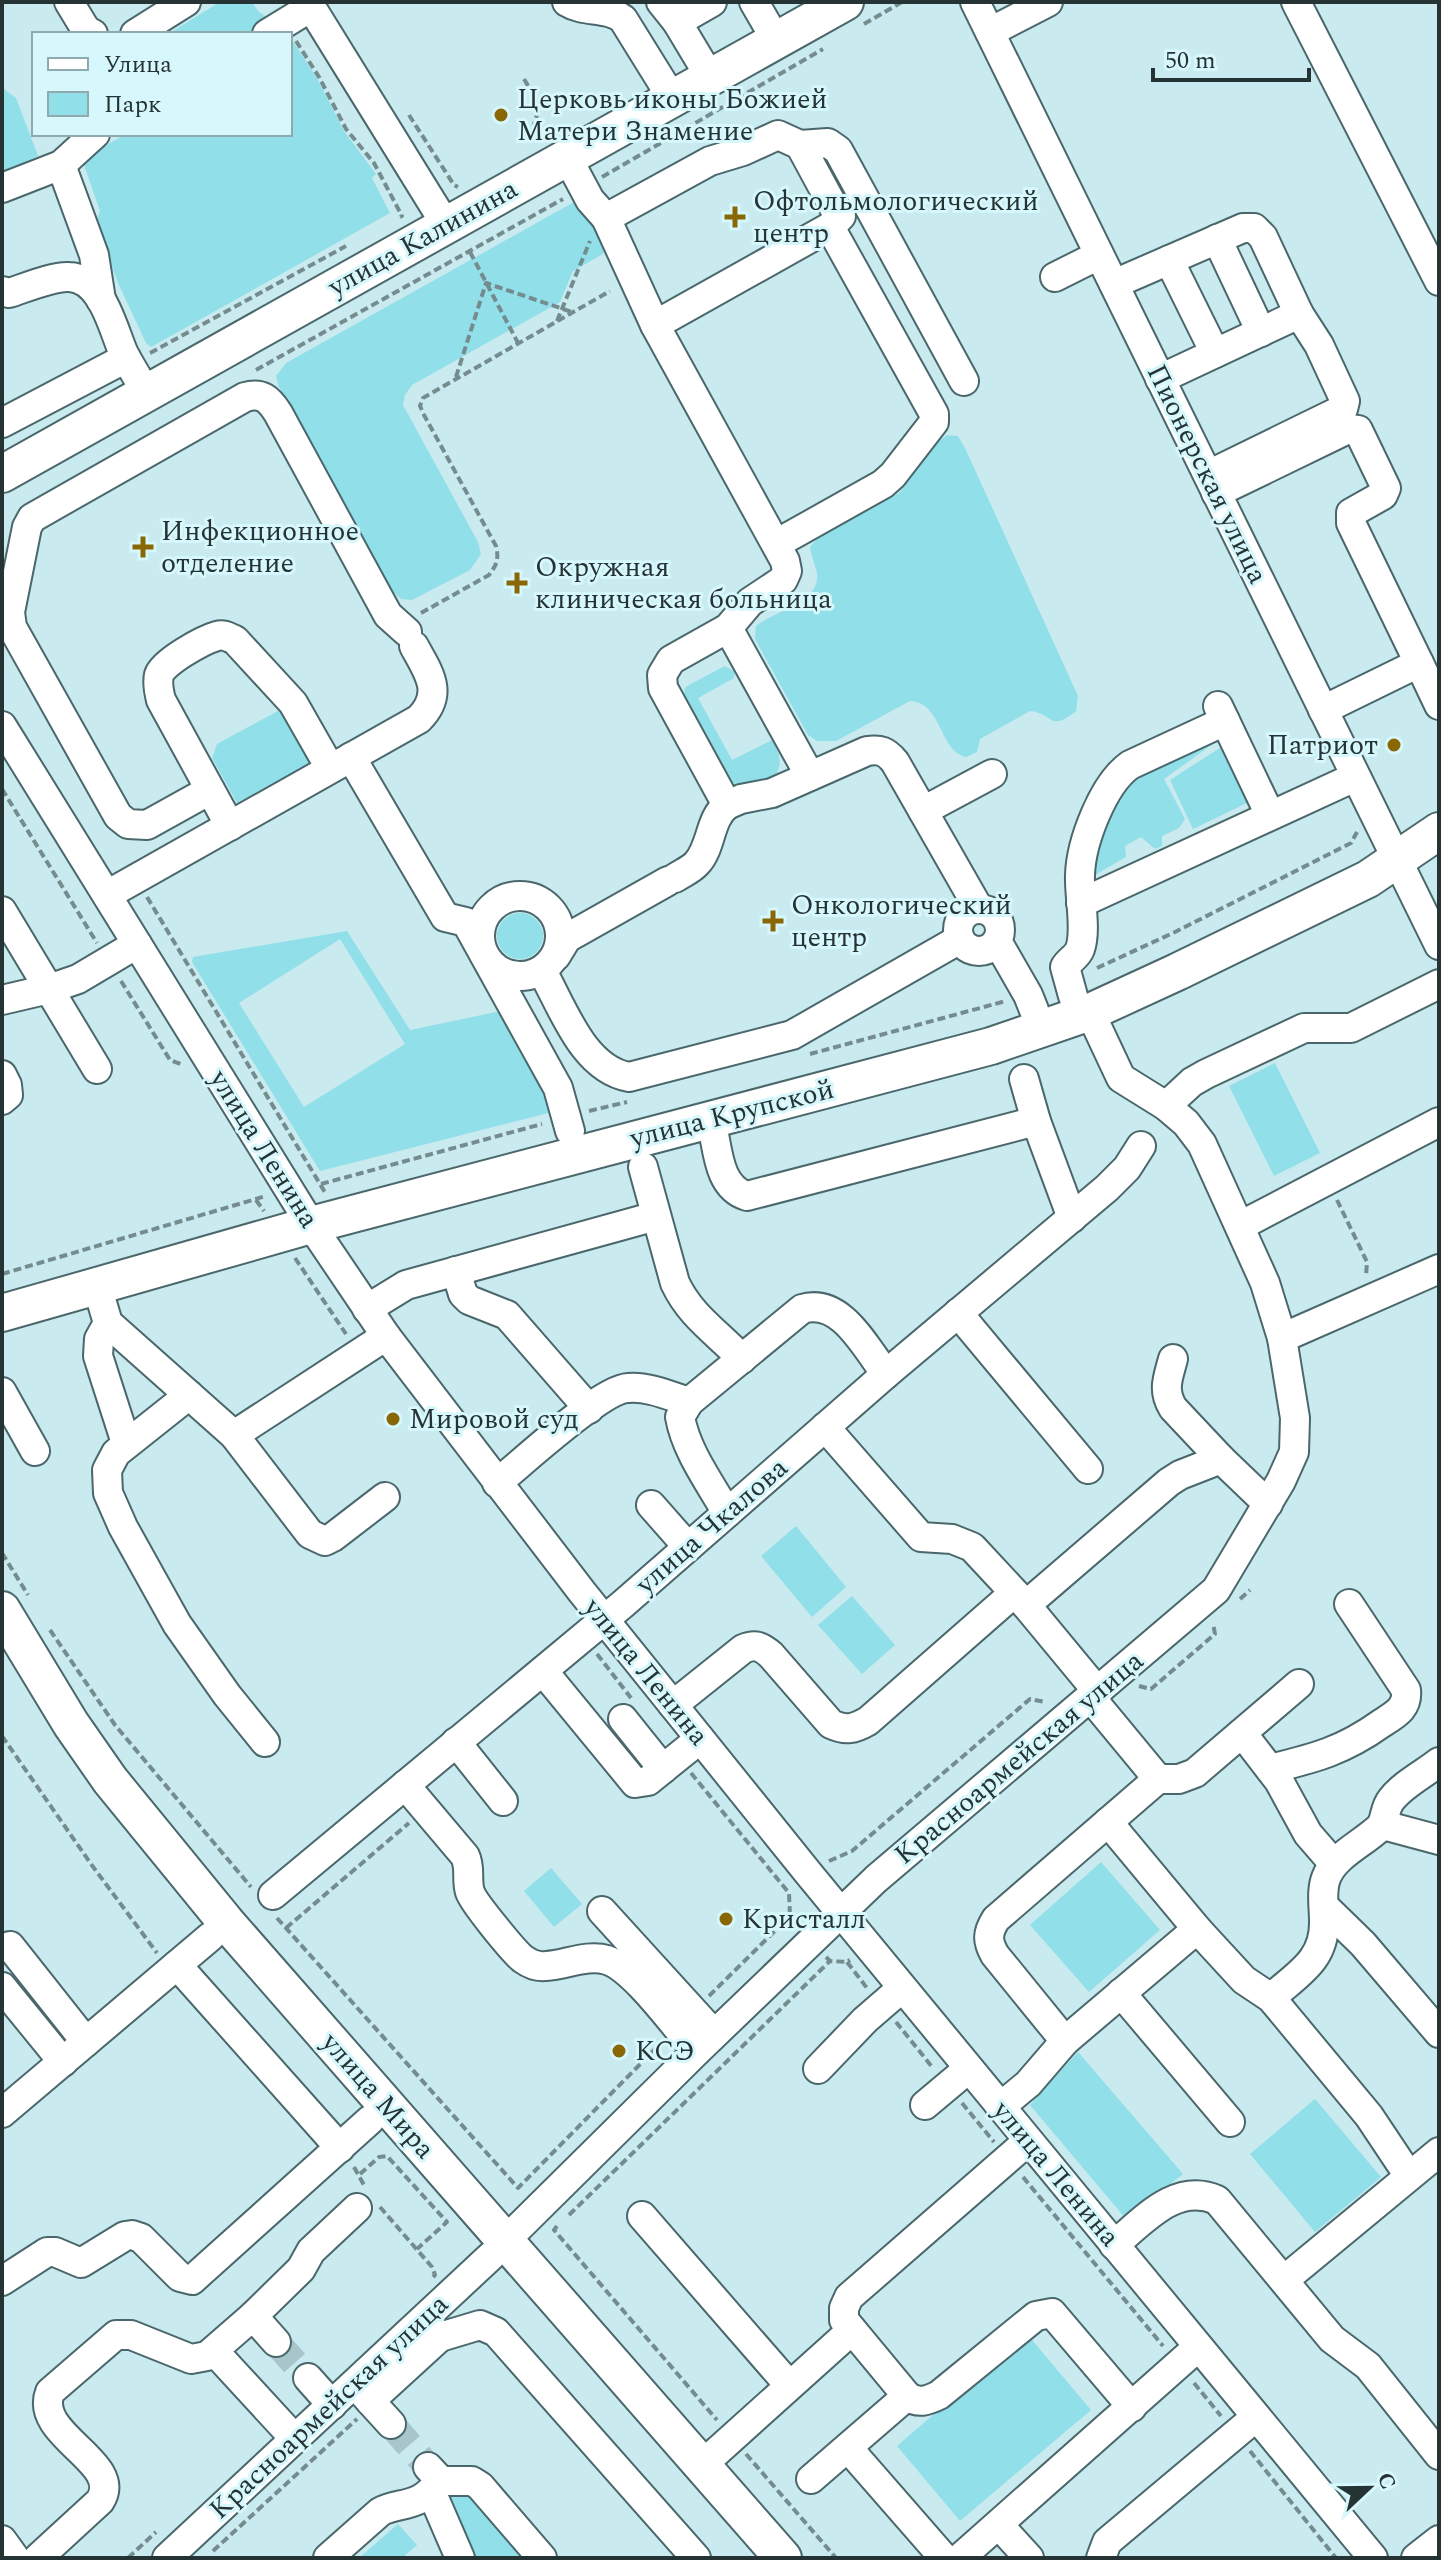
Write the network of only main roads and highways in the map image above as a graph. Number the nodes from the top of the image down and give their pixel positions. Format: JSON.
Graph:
{"nodes":[{"id":1,"x":854,"y":13,"type":"edge"},
{"id":2,"x":2,"y":474,"type":"edge"},
{"id":3,"x":1435,"y":834,"type":"edge"},
{"id":4,"x":1037,"y":1020,"type":"junction"},
{"id":5,"x":310,"y":1205,"type":"junction"},
{"id":6,"x":2,"y":1291,"type":"edge"},
{"id":7,"x":2,"y":1313,"type":"edge"},
{"id":8,"x":18,"y":1608,"type":"edge"},
{"id":9,"x":2,"y":1652,"type":"edge"},
{"id":10,"x":218,"y":1929,"type":"junction"},
{"id":11,"x":498,"y":2248,"type":"junction"},
{"id":12,"x":756,"y":2558,"type":"edge"},
{"id":13,"x":783,"y":2558,"type":"edge"}],
"edges":[{"from":1,"to":2,"type":"main road","name":"улица Калинина"},
{"from":3,"to":4,"type":"main road","name":"улица Крупской"},
{"from":4,"to":5,"type":"main road","name":"улица Крупской"},
{"from":4,"to":5,"type":"main road","name":"улица Крупской"},
{"from":5,"to":6,"type":"main road","name":"улица Крупской"},
{"from":5,"to":7,"type":"main road","name":"улица Крупской"},
{"from":8,"to":10,"type":"main road","name":"улица Мира"},
{"from":9,"to":10,"type":"main road","name":"улица Мира"},
{"from":10,"to":11,"type":"main road","name":"улица Мира"},
{"from":10,"to":11,"type":"main road","name":"улица Мира"},
{"from":11,"to":12,"type":"main road","name":"улица Мира"},
{"from":11,"to":13,"type":"main road","name":"улица Мира"}]}
